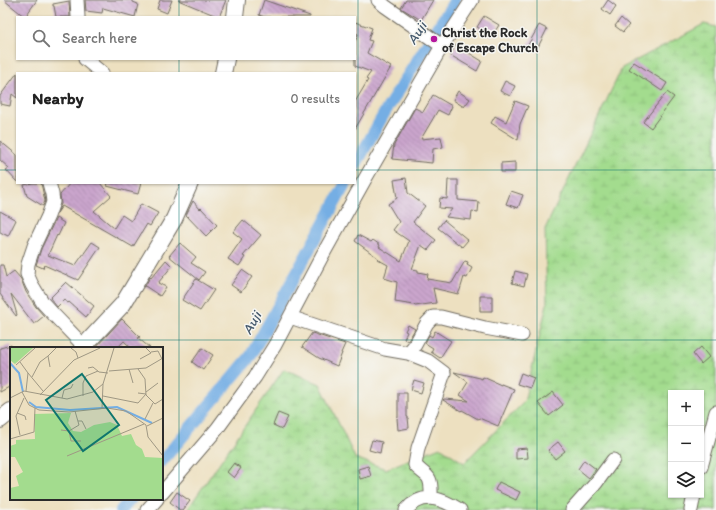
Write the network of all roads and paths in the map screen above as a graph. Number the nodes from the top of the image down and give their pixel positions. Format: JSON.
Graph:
{"nodes":[{"id":1,"x":77,"y":0,"type":"edge"},
{"id":2,"x":237,"y":0,"type":"edge"},
{"id":3,"x":378,"y":0,"type":"edge"},
{"id":4,"x":472,"y":0,"type":"edge"},
{"id":5,"x":78,"y":16,"type":"edge"},
{"id":6,"x":236,"y":16,"type":"edge"},
{"id":7,"x":440,"y":44,"type":"junction"},
{"id":8,"x":86,"y":60,"type":"edge"},
{"id":9,"x":226,"y":60,"type":"edge"},
{"id":10,"x":101,"y":72,"type":"edge"},
{"id":11,"x":223,"y":72,"type":"edge"},
{"id":12,"x":49,"y":184,"type":"edge"},
{"id":13,"x":190,"y":184,"type":"edge"},
{"id":14,"x":290,"y":317,"type":"junction"},
{"id":15,"x":522,"y":335,"type":"dead end"},
{"id":16,"x":83,"y":347,"type":"edge"},
{"id":17,"x":408,"y":353,"type":"junction"},
{"id":18,"x":10,"y":412,"type":"edge"},
{"id":19,"x":716,"y":412,"type":"edge"},
{"id":20,"x":0,"y":420,"type":"edge"},
{"id":21,"x":613,"y":460,"type":"dead end"},
{"id":22,"x":702,"y":462,"type":"edge"},
{"id":23,"x":163,"y":492,"type":"edge"},
{"id":24,"x":431,"y":498,"type":"junction"},
{"id":25,"x":693,"y":498,"type":"edge"},
{"id":26,"x":156,"y":500,"type":"edge"},
{"id":27,"x":147,"y":510,"type":"edge"},
{"id":28,"x":406,"y":510,"type":"edge"},
{"id":29,"x":460,"y":510,"type":"edge"},
{"id":30,"x":572,"y":510,"type":"edge"},
{"id":31,"x":691,"y":510,"type":"edge"}],
"edges":[{"from":1,"to":5,"type":"street"},
{"from":2,"to":6,"type":"street"},
{"from":3,"to":7,"type":"street"},
{"from":4,"to":7,"type":"street"},
{"from":7,"to":14,"type":"street"},
{"from":8,"to":10,"type":"street"},
{"from":9,"to":11,"type":"street"},
{"from":12,"to":16,"type":"street"},
{"from":13,"to":16,"type":"street"},
{"from":14,"to":17,"type":"street"},
{"from":14,"to":23,"type":"street"},
{"from":15,"to":17,"type":"street"},
{"from":17,"to":24,"type":"street"},
{"from":18,"to":20,"type":"street"},
{"from":19,"to":22,"type":"street"},
{"from":21,"to":30,"type":"street"},
{"from":24,"to":28,"type":"street"},
{"from":24,"to":29,"type":"street"},
{"from":25,"to":31,"type":"street"},
{"from":26,"to":27,"type":"street"}]}
